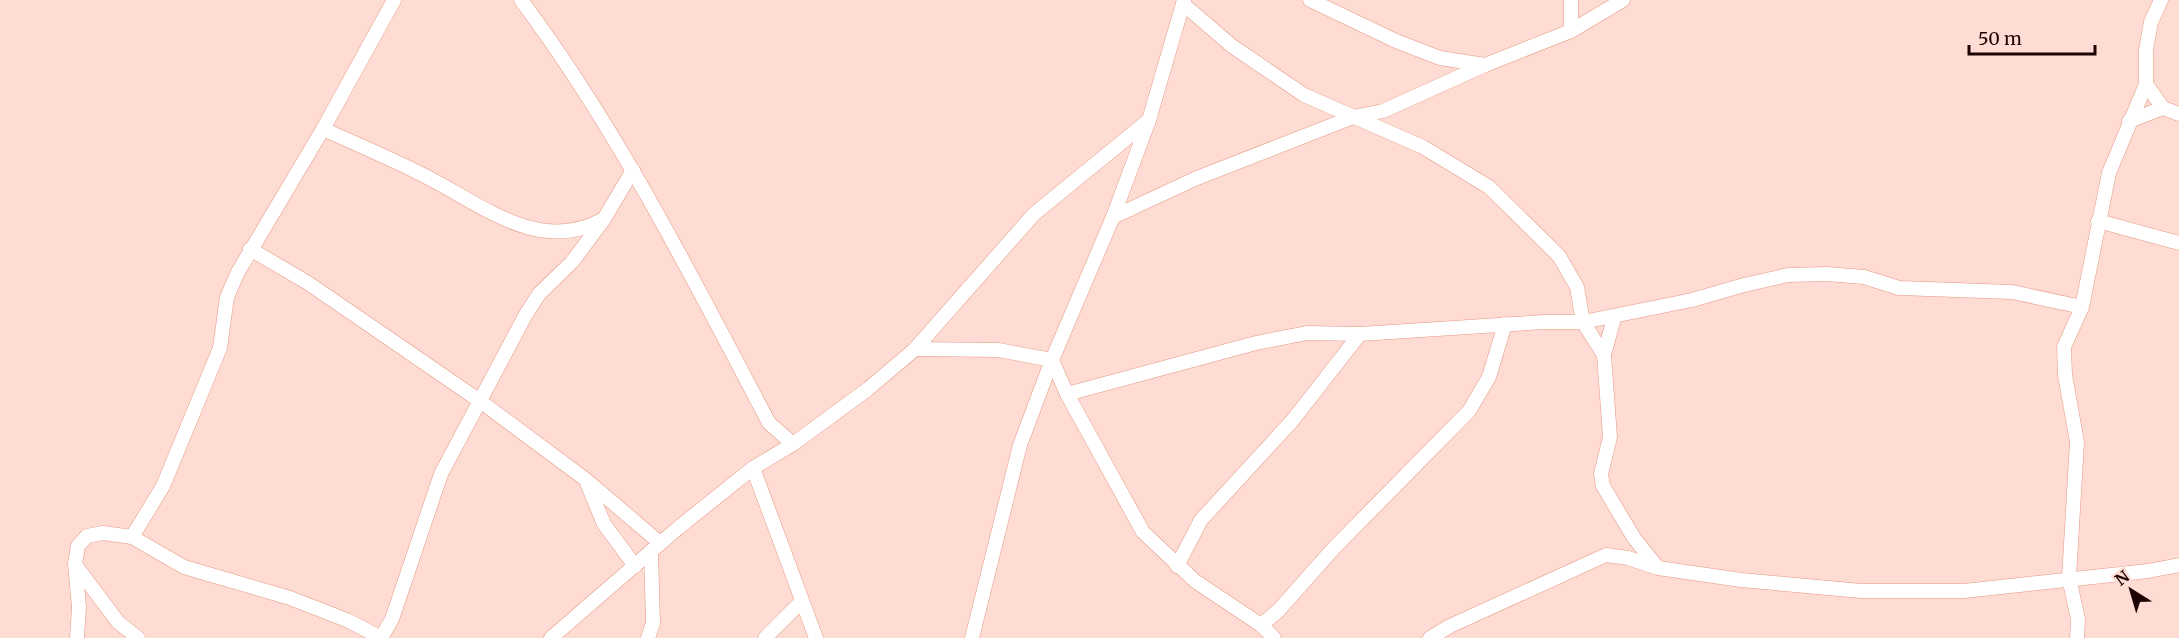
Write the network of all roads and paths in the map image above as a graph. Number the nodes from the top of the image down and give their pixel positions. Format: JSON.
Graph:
{"nodes":[{"id":1,"x":394,"y":0,"type":"edge"},
{"id":2,"x":521,"y":0,"type":"edge"},
{"id":3,"x":1310,"y":0,"type":"edge"},
{"id":4,"x":1571,"y":0,"type":"edge"},
{"id":5,"x":1623,"y":0,"type":"edge"},
{"id":6,"x":2161,"y":0,"type":"edge"},
{"id":7,"x":1183,"y":2,"type":"edge"},
{"id":8,"x":1571,"y":31,"type":"junction"},
{"id":9,"x":1485,"y":65,"type":"junction"},
{"id":10,"x":2146,"y":84,"type":"junction"},
{"id":11,"x":2163,"y":108,"type":"junction"},
{"id":12,"x":2179,"y":114,"type":"edge"},
{"id":13,"x":1353,"y":117,"type":"junction"},
{"id":14,"x":1149,"y":120,"type":"junction"},
{"id":15,"x":2128,"y":121,"type":"junction"},
{"id":16,"x":322,"y":129,"type":"junction"},
{"id":17,"x":633,"y":170,"type":"junction"},
{"id":18,"x":1113,"y":217,"type":"junction"},
{"id":19,"x":604,"y":219,"type":"junction"},
{"id":20,"x":2098,"y":221,"type":"junction"},
{"id":21,"x":2179,"y":243,"type":"edge"},
{"id":22,"x":250,"y":249,"type":"junction"},
{"id":23,"x":2082,"y":307,"type":"junction"},
{"id":24,"x":1614,"y":318,"type":"junction"},
{"id":25,"x":1583,"y":322,"type":"junction"},
{"id":26,"x":1505,"y":324,"type":"junction"},
{"id":27,"x":1360,"y":334,"type":"junction"},
{"id":28,"x":915,"y":348,"type":"junction"},
{"id":29,"x":1604,"y":355,"type":"junction"},
{"id":30,"x":1052,"y":360,"type":"junction"},
{"id":31,"x":1067,"y":394,"type":"junction"},
{"id":32,"x":480,"y":401,"type":"junction"},
{"id":33,"x":793,"y":444,"type":"junction"},
{"id":34,"x":753,"y":468,"type":"junction"},
{"id":35,"x":585,"y":478,"type":"junction"},
{"id":36,"x":132,"y":537,"type":"junction"},
{"id":37,"x":656,"y":547,"type":"junction"},
{"id":38,"x":75,"y":564,"type":"junction"},
{"id":39,"x":2179,"y":565,"type":"edge"},
{"id":40,"x":635,"y":566,"type":"junction"},
{"id":41,"x":1177,"y":566,"type":"junction"},
{"id":42,"x":1658,"y":567,"type":"junction"},
{"id":43,"x":2069,"y":578,"type":"junction"},
{"id":44,"x":802,"y":601,"type":"junction"},
{"id":45,"x":1261,"y":625,"type":"junction"},
{"id":46,"x":77,"y":638,"type":"edge"},
{"id":47,"x":138,"y":638,"type":"edge"},
{"id":48,"x":381,"y":638,"type":"edge"},
{"id":49,"x":551,"y":638,"type":"edge"},
{"id":50,"x":648,"y":638,"type":"edge"},
{"id":51,"x":765,"y":638,"type":"edge"},
{"id":52,"x":816,"y":638,"type":"edge"},
{"id":53,"x":972,"y":638,"type":"edge"},
{"id":54,"x":1274,"y":638,"type":"edge"},
{"id":55,"x":1430,"y":638,"type":"edge"},
{"id":56,"x":2077,"y":638,"type":"edge"}],
"edges":[{"from":1,"to":16,"type":"street"},
{"from":2,"to":17,"type":"street"},
{"from":3,"to":9,"type":"street"},
{"from":4,"to":8,"type":"street"},
{"from":5,"to":8,"type":"street"},
{"from":6,"to":10,"type":"street"},
{"from":7,"to":13,"type":"street"},
{"from":7,"to":14,"type":"street"},
{"from":8,"to":9,"type":"street"},
{"from":9,"to":13,"type":"street"},
{"from":10,"to":11,"type":"street"},
{"from":10,"to":15,"type":"street"},
{"from":11,"to":12,"type":"street"},
{"from":11,"to":15,"type":"street"},
{"from":13,"to":18,"type":"street"},
{"from":13,"to":25,"type":"street"},
{"from":14,"to":18,"type":"street"},
{"from":14,"to":28,"type":"street"},
{"from":15,"to":20,"type":"street"},
{"from":16,"to":19,"type":"street"},
{"from":16,"to":22,"type":"street"},
{"from":17,"to":19,"type":"street"},
{"from":17,"to":33,"type":"street"},
{"from":18,"to":30,"type":"street"},
{"from":19,"to":32,"type":"street"},
{"from":20,"to":21,"type":"street"},
{"from":20,"to":23,"type":"street"},
{"from":22,"to":32,"type":"street"},
{"from":22,"to":36,"type":"street"},
{"from":23,"to":24,"type":"street"},
{"from":23,"to":43,"type":"street"},
{"from":24,"to":25,"type":"street"},
{"from":24,"to":29,"type":"street"},
{"from":25,"to":26,"type":"street"},
{"from":25,"to":29,"type":"street"},
{"from":26,"to":27,"type":"street"},
{"from":26,"to":45,"type":"street"},
{"from":27,"to":31,"type":"street"},
{"from":27,"to":41,"type":"street"},
{"from":28,"to":30,"type":"street"},
{"from":28,"to":33,"type":"street"},
{"from":29,"to":42,"type":"street"},
{"from":30,"to":31,"type":"street"},
{"from":30,"to":53,"type":"street"},
{"from":31,"to":41,"type":"street"},
{"from":32,"to":35,"type":"street"},
{"from":32,"to":48,"type":"street"},
{"from":33,"to":34,"type":"street"},
{"from":34,"to":37,"type":"street"},
{"from":34,"to":44,"type":"street"},
{"from":35,"to":37,"type":"street"},
{"from":35,"to":40,"type":"street"},
{"from":36,"to":38,"type":"street"},
{"from":36,"to":48,"type":"street"},
{"from":37,"to":40,"type":"street"},
{"from":37,"to":50,"type":"street"},
{"from":38,"to":46,"type":"street"},
{"from":38,"to":47,"type":"street"},
{"from":39,"to":43,"type":"street"},
{"from":40,"to":49,"type":"street"},
{"from":41,"to":45,"type":"street"},
{"from":42,"to":43,"type":"street"},
{"from":42,"to":55,"type":"street"},
{"from":43,"to":56,"type":"street"},
{"from":44,"to":51,"type":"street"},
{"from":44,"to":52,"type":"street"},
{"from":45,"to":54,"type":"street"}]}
